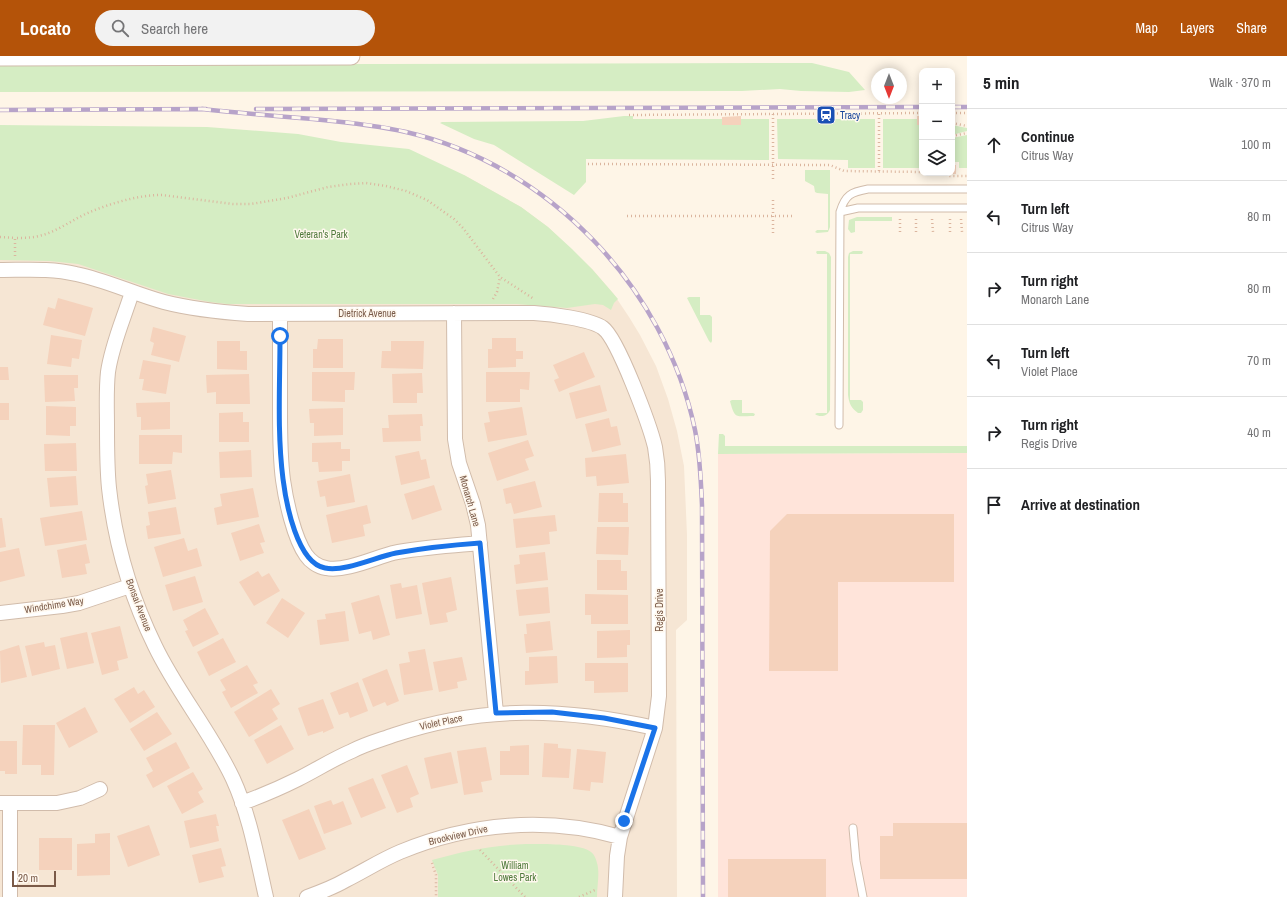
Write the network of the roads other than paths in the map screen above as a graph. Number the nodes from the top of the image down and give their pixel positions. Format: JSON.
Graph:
{"nodes":[{"id":1,"x":311,"y":56,"type":"edge"},
{"id":2,"x":351,"y":56,"type":"edge"},
{"id":3,"x":0,"y":57,"type":"edge"},
{"id":4,"x":967,"y":189,"type":"edge"},
{"id":5,"x":967,"y":208,"type":"edge"},
{"id":6,"x":840,"y":212,"type":"junction"},
{"id":7,"x":0,"y":270,"type":"edge"},
{"id":8,"x":132,"y":292,"type":"junction"},
{"id":9,"x":280,"y":314,"type":"junction"},
{"id":10,"x":454,"y":314,"type":"junction"},
{"id":11,"x":603,"y":328,"type":"joint"},
{"id":12,"x":839,"y":425,"type":"dead end"},
{"id":13,"x":480,"y":543,"type":"junction"},
{"id":14,"x":130,"y":586,"type":"junction"},
{"id":15,"x":0,"y":613,"type":"edge"},
{"id":16,"x":496,"y":713,"type":"junction"},
{"id":17,"x":655,"y":728,"type":"junction"},
{"id":18,"x":100,"y":789,"type":"dead end"},
{"id":19,"x":5,"y":803,"type":"edge"},
{"id":20,"x":242,"y":803,"type":"junction"},
{"id":21,"x":853,"y":828,"type":"dead end"},
{"id":22,"x":620,"y":837,"type":"junction"},
{"id":23,"x":10,"y":897,"type":"edge"},
{"id":24,"x":266,"y":897,"type":"edge"},
{"id":25,"x":307,"y":897,"type":"edge"},
{"id":26,"x":615,"y":897,"type":"edge"},
{"id":27,"x":863,"y":897,"type":"edge"}],
"edges":[{"from":1,"to":2,"type":"street"},
{"from":1,"to":3,"type":"street"},
{"from":4,"to":6,"type":"lane"},
{"from":5,"to":6,"type":"lane"},
{"from":6,"to":12,"type":"lane"},
{"from":7,"to":8,"type":"street"},
{"from":8,"to":9,"type":"street","name":"Dietrick Avenue"},
{"from":8,"to":14,"type":"street","name":"Bonsai Avenue"},
{"from":9,"to":10,"type":"street","name":"Dietrick Avenue"},
{"from":9,"to":13,"type":"street"},
{"from":10,"to":11,"type":"street","name":"Dietrick Avenue"},
{"from":10,"to":13,"type":"street","name":"Monarch Lane"},
{"from":11,"to":17,"type":"street","name":"Regis Drive"},
{"from":13,"to":16,"type":"street","name":"Monarch Lane"},
{"from":14,"to":15,"type":"street","name":"Windchime Way"},
{"from":14,"to":20,"type":"street","name":"Bonsai Avenue"},
{"from":16,"to":17,"type":"street","name":"Violet Place"},
{"from":16,"to":20,"type":"street","name":"Violet Place"},
{"from":17,"to":22,"type":"street","name":"Regis Drive"},
{"from":18,"to":19,"type":"street"},
{"from":19,"to":23,"type":"street"},
{"from":20,"to":24,"type":"street","name":"Bonsai Avenue"},
{"from":21,"to":27,"type":"lane"},
{"from":22,"to":25,"type":"street","name":"Brookview Drive"},
{"from":22,"to":26,"type":"street","name":"Regis Drive"}]}
